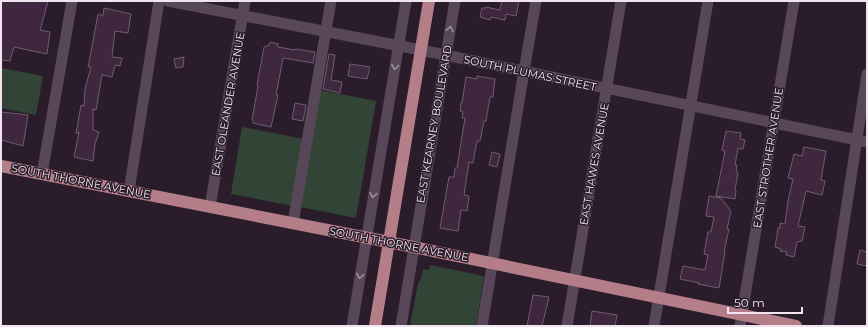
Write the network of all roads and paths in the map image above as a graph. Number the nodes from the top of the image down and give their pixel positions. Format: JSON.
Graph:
{"nodes":[{"id":1,"x":72,"y":1,"type":"edge"},
{"id":2,"x":160,"y":1,"type":"edge"},
{"id":3,"x":168,"y":1,"type":"edge"},
{"id":4,"x":245,"y":1,"type":"edge"},
{"id":5,"x":331,"y":1,"type":"edge"},
{"id":6,"x":406,"y":1,"type":"edge"},
{"id":7,"x":429,"y":1,"type":"edge"},
{"id":8,"x":455,"y":1,"type":"edge"},
{"id":9,"x":536,"y":1,"type":"edge"},
{"id":10,"x":621,"y":1,"type":"edge"},
{"id":11,"x":708,"y":1,"type":"edge"},
{"id":12,"x":794,"y":1,"type":"edge"},
{"id":13,"x":243,"y":16,"type":"junction"},
{"id":14,"x":326,"y":32,"type":"junction"},
{"id":15,"x":398,"y":46,"type":"junction"},
{"id":16,"x":421,"y":50,"type":"junction"},
{"id":17,"x":446,"y":55,"type":"junction"},
{"id":18,"x":524,"y":71,"type":"junction"},
{"id":19,"x":867,"y":74,"type":"edge"},
{"id":20,"x":606,"y":88,"type":"junction"},
{"id":21,"x":691,"y":105,"type":"junction"},
{"id":22,"x":774,"y":122,"type":"junction"},
{"id":23,"x":862,"y":140,"type":"edge"},
{"id":24,"x":1,"y":166,"type":"edge"},
{"id":25,"x":42,"y":174,"type":"junction"},
{"id":26,"x":130,"y":191,"type":"junction"},
{"id":27,"x":210,"y":207,"type":"junction"},
{"id":28,"x":293,"y":223,"type":"junction"},
{"id":29,"x":366,"y":237,"type":"junction"},
{"id":30,"x":389,"y":242,"type":"junction"},
{"id":31,"x":414,"y":247,"type":"junction"},
{"id":32,"x":493,"y":263,"type":"junction"},
{"id":33,"x":574,"y":280,"type":"junction"},
{"id":34,"x":658,"y":298,"type":"junction"},
{"id":35,"x":741,"y":320,"type":"edge"},
{"id":36,"x":352,"y":326,"type":"edge"},
{"id":37,"x":375,"y":326,"type":"edge"},
{"id":38,"x":400,"y":326,"type":"edge"},
{"id":39,"x":482,"y":326,"type":"edge"},
{"id":40,"x":567,"y":326,"type":"edge"},
{"id":41,"x":654,"y":326,"type":"edge"},
{"id":42,"x":796,"y":326,"type":"edge"},
{"id":43,"x":828,"y":326,"type":"edge"}],
"edges":[{"from":1,"to":25,"type":"street"},
{"from":2,"to":26,"type":"street"},
{"from":3,"to":13,"type":"street","name":"SOUTH PLUMAS STREET"},
{"from":4,"to":13,"type":"street","name":"EAST OLEANDER AVENUE"},
{"from":5,"to":14,"type":"street"},
{"from":6,"to":15,"type":"street"},
{"from":7,"to":16,"type":"main road"},
{"from":17,"to":8,"type":"street","name":"EAST KEARNEY BOULEVARD","one_way":true},
{"from":9,"to":18,"type":"street"},
{"from":10,"to":20,"type":"street","name":"EAST HAWES AVENUE"},
{"from":11,"to":21,"type":"street"},
{"from":12,"to":22,"type":"street","name":"EAST STROTHER AVENUE"},
{"from":13,"to":14,"type":"street","name":"SOUTH PLUMAS STREET"},
{"from":13,"to":27,"type":"street","name":"EAST OLEANDER AVENUE"},
{"from":14,"to":15,"type":"street","name":"SOUTH PLUMAS STREET"},
{"from":14,"to":28,"type":"street"},
{"from":15,"to":16,"type":"street","name":"SOUTH PLUMAS STREET"},
{"from":15,"to":29,"type":"street","one_way":true},
{"from":16,"to":17,"type":"street","name":"SOUTH PLUMAS STREET"},
{"from":16,"to":30,"type":"main road"},
{"from":17,"to":18,"type":"street","name":"SOUTH PLUMAS STREET"},
{"from":17,"to":31,"type":"street","name":"EAST KEARNEY BOULEVARD"},
{"from":18,"to":20,"type":"street","name":"SOUTH PLUMAS STREET"},
{"from":18,"to":32,"type":"street"},
{"from":19,"to":23,"type":"street"},
{"from":20,"to":21,"type":"street","name":"SOUTH PLUMAS STREET"},
{"from":20,"to":33,"type":"street","name":"EAST HAWES AVENUE"},
{"from":21,"to":22,"type":"street","name":"SOUTH PLUMAS STREET"},
{"from":21,"to":34,"type":"street"},
{"from":22,"to":23,"type":"street","name":"SOUTH PLUMAS STREET"},
{"from":22,"to":35,"type":"street","name":"EAST STROTHER AVENUE"},
{"from":23,"to":43,"type":"street"},
{"from":24,"to":25,"type":"main road","name":"SOUTH THORNE AVENUE"},
{"from":25,"to":26,"type":"main road","name":"SOUTH THORNE AVENUE"},
{"from":26,"to":27,"type":"main road","name":"SOUTH THORNE AVENUE"},
{"from":27,"to":28,"type":"main road","name":"SOUTH THORNE AVENUE"},
{"from":28,"to":29,"type":"main road","name":"SOUTH THORNE AVENUE"},
{"from":29,"to":30,"type":"main road","name":"SOUTH THORNE AVENUE"},
{"from":29,"to":36,"type":"street","one_way":true},
{"from":30,"to":31,"type":"main road","name":"SOUTH THORNE AVENUE"},
{"from":30,"to":37,"type":"main road"},
{"from":31,"to":32,"type":"main road","name":"SOUTH THORNE AVENUE"},
{"from":31,"to":38,"type":"street","name":"EAST KEARNEY BOULEVARD"},
{"from":32,"to":33,"type":"main road","name":"SOUTH THORNE AVENUE"},
{"from":32,"to":39,"type":"street"},
{"from":33,"to":34,"type":"main road","name":"SOUTH THORNE AVENUE"},
{"from":33,"to":40,"type":"street","name":"EAST HAWES AVENUE"},
{"from":34,"to":35,"type":"main road","name":"SOUTH THORNE AVENUE"},
{"from":34,"to":41,"type":"street"},
{"from":35,"to":42,"type":"main road","name":"SOUTH THORNE AVENUE"}]}
